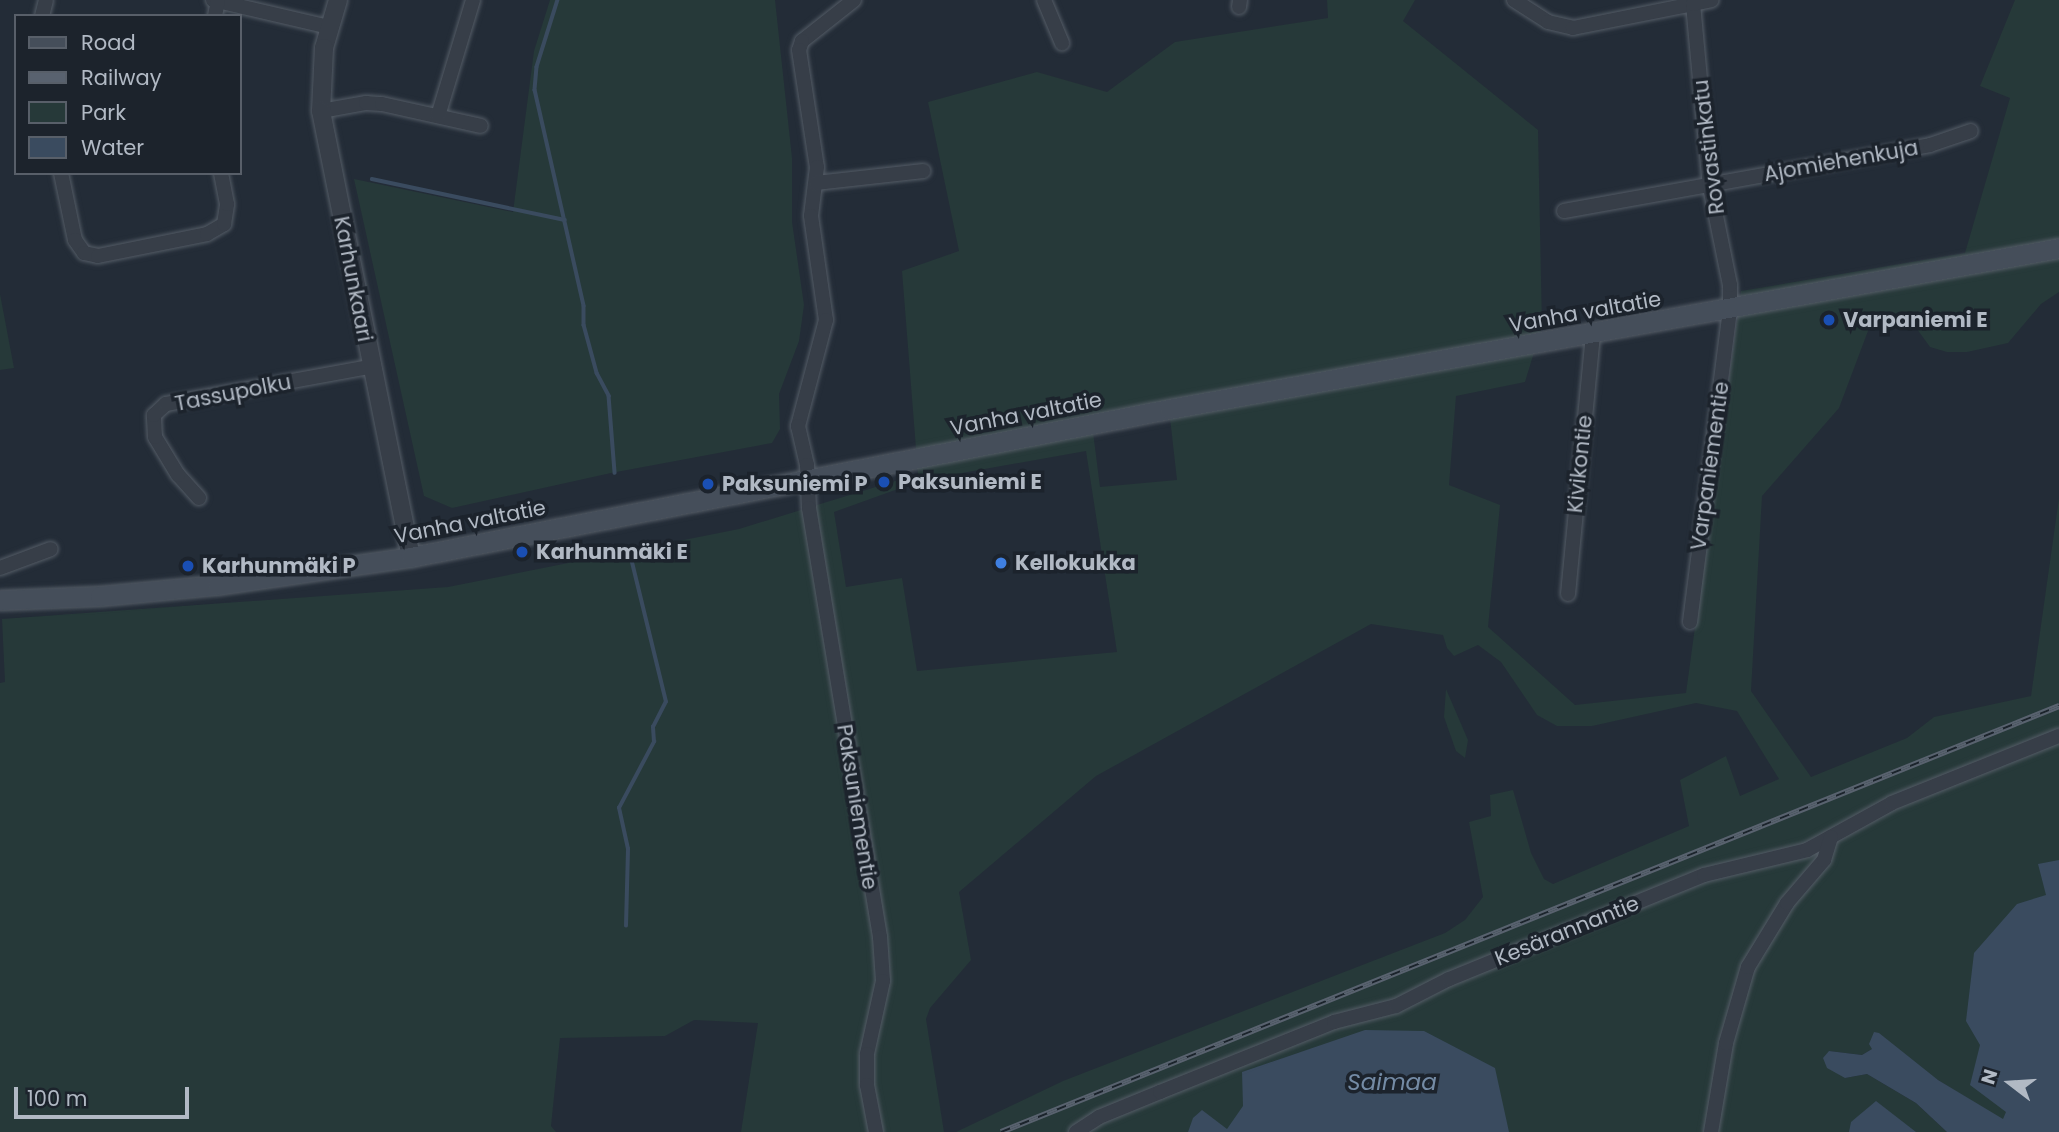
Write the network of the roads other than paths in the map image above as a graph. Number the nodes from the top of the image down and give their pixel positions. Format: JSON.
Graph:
{"nodes":[{"id":1,"x":338,"y":0,"type":"edge"},
{"id":2,"x":473,"y":0,"type":"edge"},
{"id":3,"x":854,"y":0,"type":"edge"},
{"id":4,"x":1044,"y":0,"type":"edge"},
{"id":5,"x":1514,"y":0,"type":"edge"},
{"id":6,"x":1712,"y":0,"type":"edge"},
{"id":7,"x":1693,"y":2,"type":"edge"},
{"id":8,"x":215,"y":6,"type":"edge"},
{"id":9,"x":329,"y":27,"type":"junction"},
{"id":10,"x":1062,"y":43,"type":"dead end"},
{"id":11,"x":321,"y":111,"type":"junction"},
{"id":12,"x":438,"y":116,"type":"junction"},
{"id":13,"x":481,"y":126,"type":"dead end"},
{"id":14,"x":1971,"y":131,"type":"dead end"},
{"id":15,"x":923,"y":171,"type":"dead end"},
{"id":16,"x":61,"y":175,"type":"edge"},
{"id":17,"x":221,"y":175,"type":"edge"},
{"id":18,"x":816,"y":183,"type":"junction"},
{"id":19,"x":1710,"y":187,"type":"junction"},
{"id":20,"x":1564,"y":211,"type":"dead end"},
{"id":21,"x":2059,"y":248,"type":"edge"},
{"id":22,"x":1730,"y":309,"type":"junction"},
{"id":23,"x":1593,"y":333,"type":"junction"},
{"id":24,"x":370,"y":367,"type":"junction"},
{"id":25,"x":807,"y":481,"type":"junction"},
{"id":26,"x":199,"y":498,"type":"dead end"},
{"id":27,"x":51,"y":549,"type":"dead end"},
{"id":28,"x":411,"y":557,"type":"junction"},
{"id":29,"x":0,"y":568,"type":"edge"},
{"id":30,"x":1567,"y":594,"type":"dead end"},
{"id":31,"x":0,"y":600,"type":"edge"},
{"id":32,"x":1690,"y":622,"type":"dead end"},
{"id":33,"x":2059,"y":736,"type":"edge"},
{"id":34,"x":1831,"y":837,"type":"junction"},
{"id":35,"x":876,"y":1132,"type":"edge"},
{"id":36,"x":1076,"y":1132,"type":"edge"},
{"id":37,"x":1711,"y":1132,"type":"edge"}],
"edges":[{"from":1,"to":9,"type":"street","name":"Karhunkaari"},
{"from":2,"to":12,"type":"street"},
{"from":3,"to":18,"type":"street","name":"Paksuniementie"},
{"from":4,"to":10,"type":"street"},
{"from":5,"to":7,"type":"street"},
{"from":6,"to":7,"type":"street"},
{"from":7,"to":19,"type":"street","name":"Rovastinkatu"},
{"from":8,"to":9,"type":"street"},
{"from":9,"to":11,"type":"street","name":"Karhunkaari"},
{"from":11,"to":12,"type":"street"},
{"from":11,"to":24,"type":"street","name":"Karhunkaari"},
{"from":12,"to":13,"type":"street"},
{"from":14,"to":19,"type":"street","name":"Ajomiehenkuja"},
{"from":15,"to":18,"type":"street"},
{"from":16,"to":17,"type":"street"},
{"from":18,"to":25,"type":"street","name":"Paksuniementie"},
{"from":19,"to":20,"type":"street","name":"Ajomiehenkuja"},
{"from":19,"to":22,"type":"street","name":"Rovastinkatu"},
{"from":21,"to":22,"type":"main road","name":"Vanha valtatie"},
{"from":22,"to":23,"type":"main road","name":"Vanha valtatie"},
{"from":22,"to":32,"type":"street","name":"Varpaniementie"},
{"from":23,"to":25,"type":"main road","name":"Vanha valtatie"},
{"from":23,"to":30,"type":"street","name":"Kivikontie"},
{"from":24,"to":26,"type":"street","name":"Tassupolku"},
{"from":24,"to":28,"type":"street","name":"Karhunkaari"},
{"from":25,"to":28,"type":"main road","name":"Vanha valtatie"},
{"from":25,"to":35,"type":"street","name":"Paksuniementie"},
{"from":27,"to":29,"type":"street"},
{"from":28,"to":31,"type":"main road","name":"Vanha valtatie"},
{"from":33,"to":34,"type":"street","name":"Kesärannantie"},
{"from":34,"to":36,"type":"street","name":"Kesärannantie"},
{"from":34,"to":37,"type":"street"}]}
